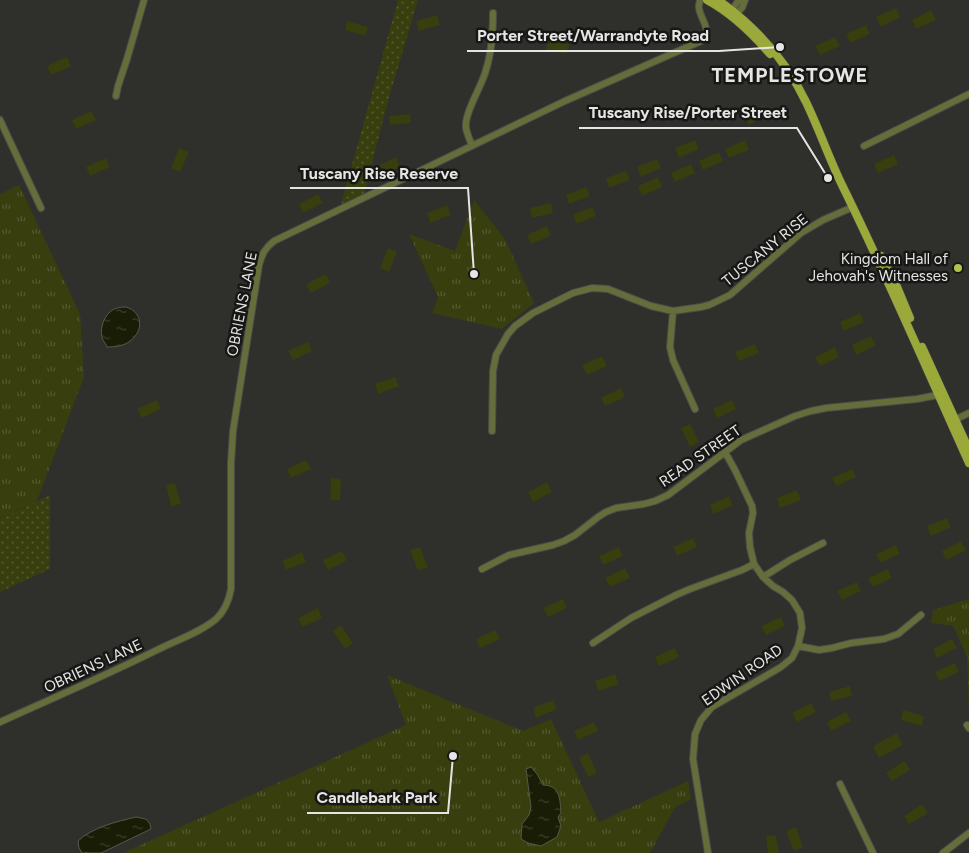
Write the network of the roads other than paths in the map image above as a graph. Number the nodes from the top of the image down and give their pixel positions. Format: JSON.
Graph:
{"nodes":[{"id":1,"x":144,"y":0,"type":"edge"},
{"id":2,"x":700,"y":0,"type":"edge"},
{"id":3,"x":707,"y":0,"type":"edge"},
{"id":4,"x":718,"y":0,"type":"edge"},
{"id":5,"x":739,"y":0,"type":"edge"},
{"id":6,"x":745,"y":0,"type":"edge"},
{"id":7,"x":493,"y":13,"type":"dead end"},
{"id":8,"x":734,"y":13,"type":"junction"},
{"id":9,"x":969,"y":94,"type":"edge"},
{"id":10,"x":116,"y":96,"type":"dead end"},
{"id":11,"x":0,"y":120,"type":"edge"},
{"id":12,"x":472,"y":146,"type":"junction"},
{"id":13,"x":864,"y":146,"type":"dead end"},
{"id":14,"x":853,"y":207,"type":"junction"},
{"id":15,"x":41,"y":208,"type":"dead end"},
{"id":16,"x":673,"y":311,"type":"junction"},
{"id":17,"x":941,"y":394,"type":"junction"},
{"id":18,"x":695,"y":409,"type":"dead end"},
{"id":19,"x":969,"y":413,"type":"edge"},
{"id":20,"x":953,"y":420,"type":"junction"},
{"id":21,"x":492,"y":431,"type":"dead end"},
{"id":22,"x":969,"y":450,"type":"edge"},
{"id":23,"x":725,"y":452,"type":"junction"},
{"id":24,"x":969,"y":463,"type":"edge"},
{"id":25,"x":823,"y":543,"type":"dead end"},
{"id":26,"x":754,"y":564,"type":"junction"},
{"id":27,"x":482,"y":569,"type":"dead end"},
{"id":28,"x":763,"y":577,"type":"junction"},
{"id":29,"x":921,"y":615,"type":"dead end"},
{"id":30,"x":593,"y":643,"type":"dead end"},
{"id":31,"x":798,"y":646,"type":"junction"},
{"id":32,"x":0,"y":722,"type":"edge"},
{"id":33,"x":840,"y":784,"type":"dead end"},
{"id":34,"x":969,"y":833,"type":"edge"},
{"id":35,"x":708,"y":853,"type":"edge"},
{"id":36,"x":873,"y":853,"type":"edge"},
{"id":37,"x":943,"y":853,"type":"edge"}],
"edges":[{"from":1,"to":10,"type":"street"},
{"from":2,"to":12,"type":"street","name":"OBRIENS LANE"},
{"from":3,"to":8,"type":"main road"},
{"from":4,"to":8,"type":"main road"},
{"from":5,"to":8,"type":"street"},
{"from":6,"to":8,"type":"street"},
{"from":7,"to":12,"type":"street"},
{"from":8,"to":14,"type":"main road"},
{"from":9,"to":13,"type":"street"},
{"from":11,"to":15,"type":"street"},
{"from":12,"to":32,"type":"street","name":"OBRIENS LANE"},
{"from":14,"to":16,"type":"street","name":"TUSCANY RISE"},
{"from":14,"to":17,"type":"main road"},
{"from":16,"to":18,"type":"street"},
{"from":16,"to":21,"type":"street","name":"TUSCANY RISE"},
{"from":17,"to":20,"type":"main road"},
{"from":17,"to":23,"type":"street","name":"READ STREET"},
{"from":19,"to":20,"type":"street"},
{"from":20,"to":22,"type":"main road"},
{"from":20,"to":24,"type":"main road"},
{"from":23,"to":26,"type":"street","name":"EDWIN ROAD"},
{"from":23,"to":27,"type":"street","name":"READ STREET"},
{"from":25,"to":28,"type":"street"},
{"from":26,"to":28,"type":"street","name":"EDWIN ROAD"},
{"from":26,"to":30,"type":"street"},
{"from":28,"to":31,"type":"street","name":"EDWIN ROAD"},
{"from":29,"to":31,"type":"street"},
{"from":31,"to":35,"type":"street","name":"EDWIN ROAD"},
{"from":33,"to":36,"type":"street"},
{"from":34,"to":37,"type":"street"}]}
